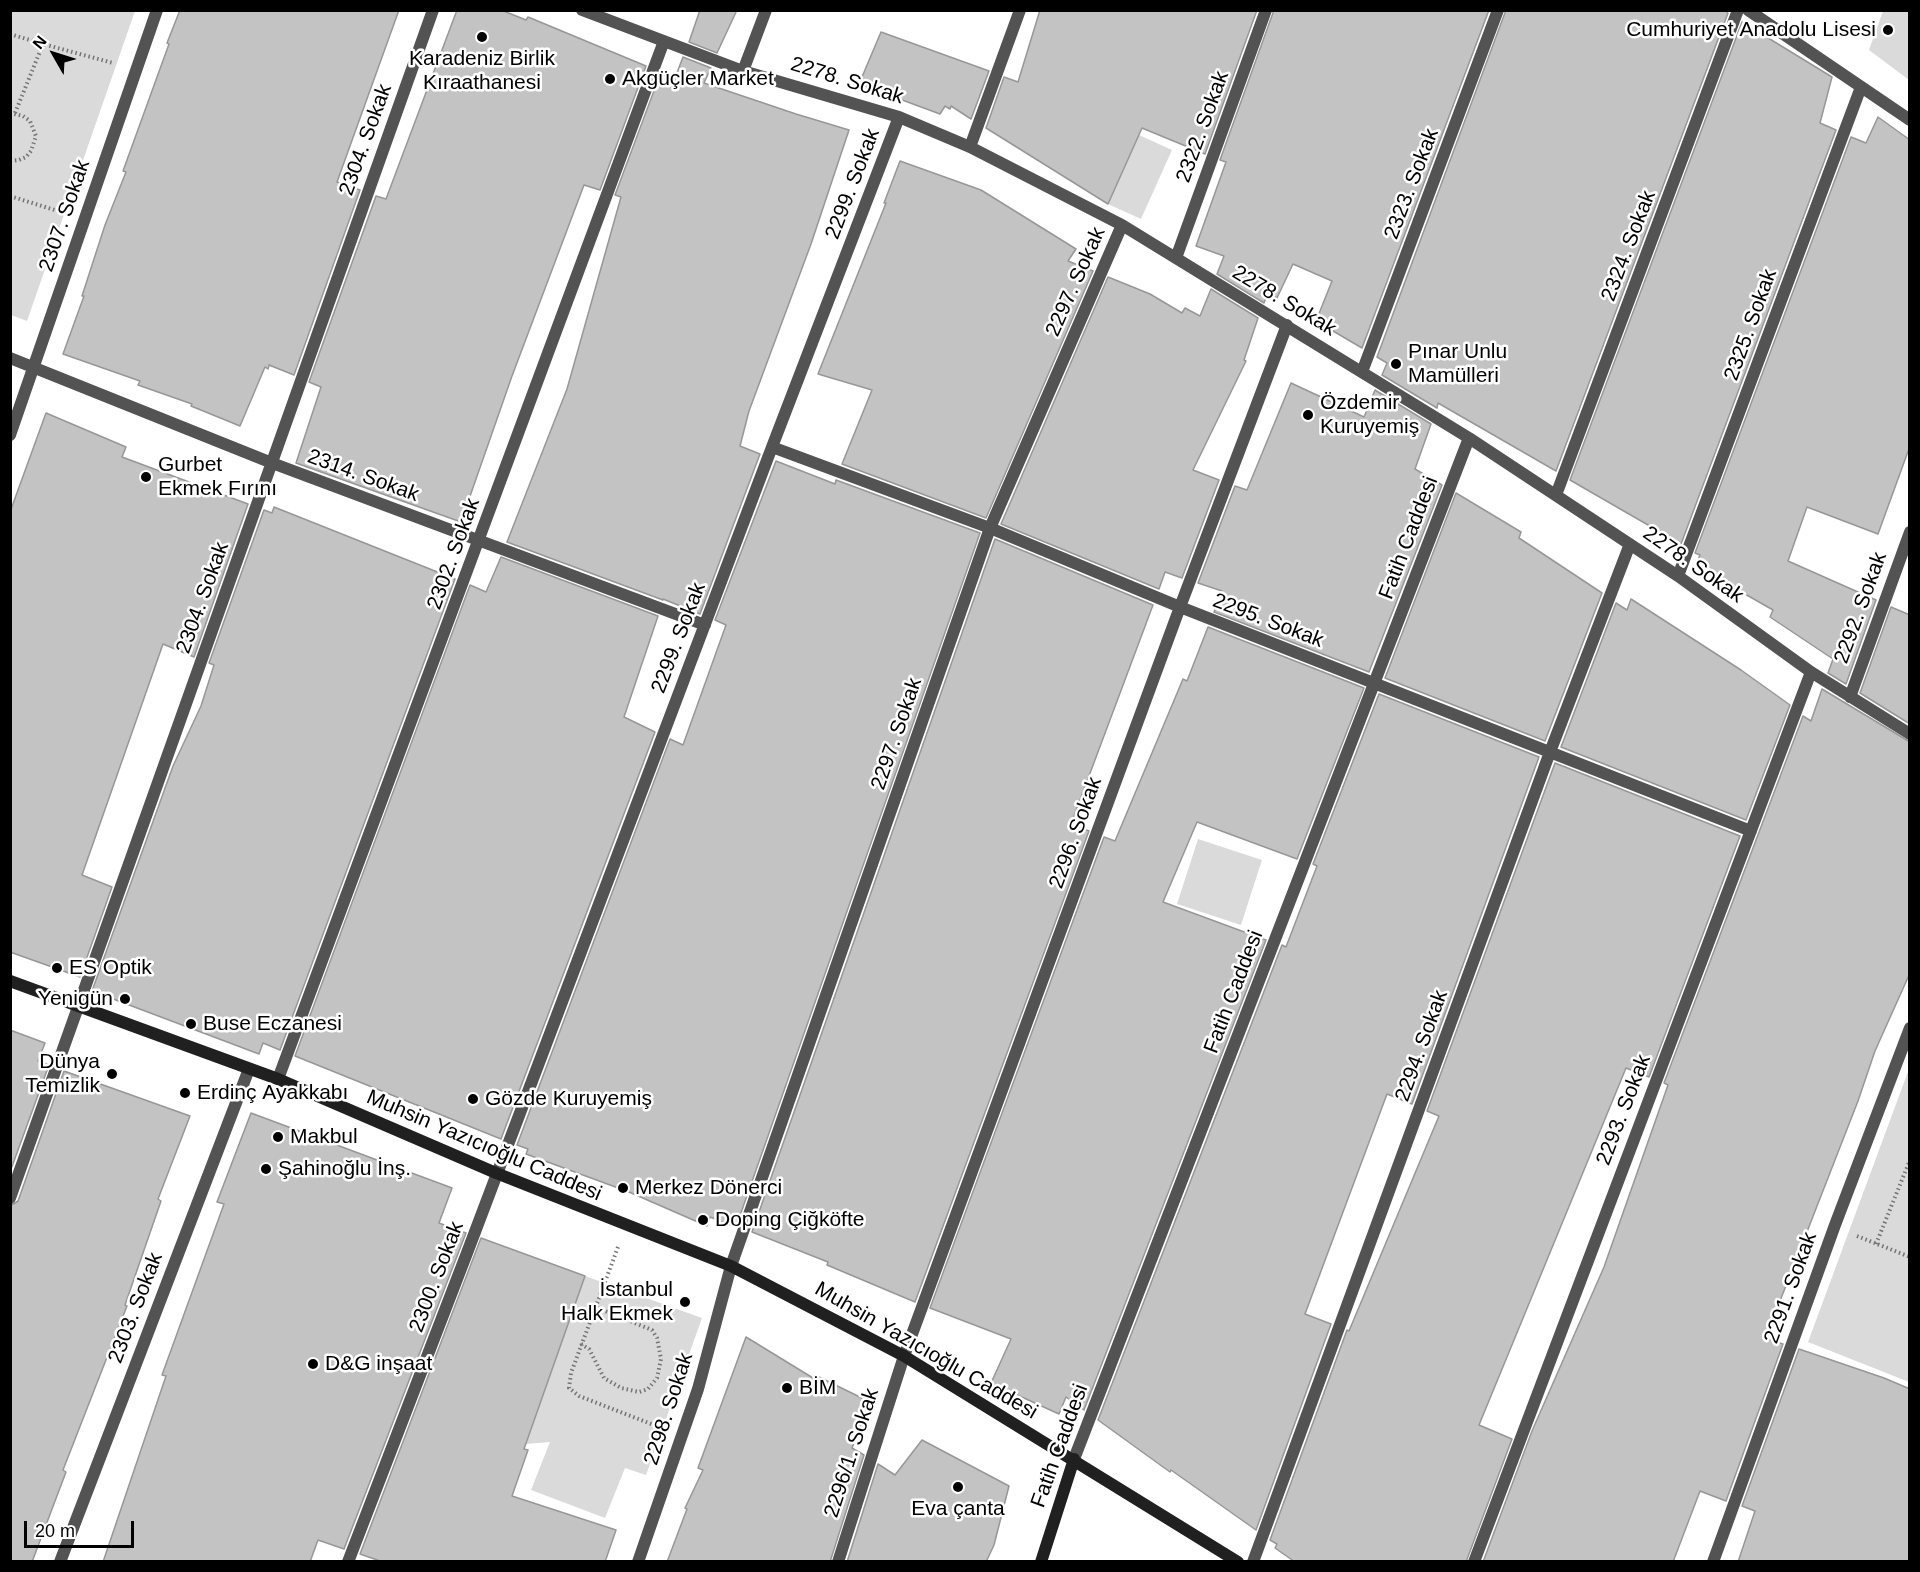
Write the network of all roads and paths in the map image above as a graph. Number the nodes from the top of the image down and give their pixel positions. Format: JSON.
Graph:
{"nodes":[{"id":1,"x":157,"y":10,"type":"edge"},
{"id":2,"x":433,"y":10,"type":"edge"},
{"id":3,"x":582,"y":10,"type":"edge"},
{"id":4,"x":766,"y":10,"type":"edge"},
{"id":5,"x":1020,"y":10,"type":"edge"},
{"id":6,"x":1266,"y":10,"type":"edge"},
{"id":7,"x":1498,"y":10,"type":"edge"},
{"id":8,"x":1738,"y":10,"type":"edge"},
{"id":9,"x":1748,"y":10,"type":"edge"},
{"id":10,"x":10,"y":34,"type":"edge"},
{"id":11,"x":664,"y":41,"type":"junction"},
{"id":12,"x":43,"y":44,"type":"junction"},
{"id":13,"x":136,"y":71,"type":"junction"},
{"id":14,"x":743,"y":71,"type":"junction"},
{"id":15,"x":1861,"y":87,"type":"junction"},
{"id":16,"x":13,"y":113,"type":"edge"},
{"id":17,"x":900,"y":117,"type":"junction"},
{"id":18,"x":1910,"y":120,"type":"edge"},
{"id":19,"x":969,"y":147,"type":"junction"},
{"id":20,"x":10,"y":161,"type":"edge"},
{"id":21,"x":10,"y":196,"type":"edge"},
{"id":22,"x":85,"y":220,"type":"junction"},
{"id":23,"x":1122,"y":225,"type":"junction"},
{"id":24,"x":1176,"y":258,"type":"junction"},
{"id":25,"x":1287,"y":325,"type":"junction"},
{"id":26,"x":10,"y":358,"type":"edge"},
{"id":27,"x":34,"y":366,"type":"junction"},
{"id":28,"x":1362,"y":372,"type":"junction"},
{"id":29,"x":10,"y":435,"type":"edge"},
{"id":30,"x":1469,"y":438,"type":"junction"},
{"id":31,"x":772,"y":447,"type":"junction"},
{"id":32,"x":272,"y":463,"type":"junction"},
{"id":33,"x":1556,"y":495,"type":"junction"},
{"id":34,"x":990,"y":528,"type":"junction"},
{"id":35,"x":1910,"y":532,"type":"edge"},
{"id":36,"x":480,"y":540,"type":"junction"},
{"id":37,"x":1630,"y":544,"type":"junction"},
{"id":38,"x":1678,"y":576,"type":"junction"},
{"id":39,"x":1180,"y":607,"type":"junction"},
{"id":40,"x":705,"y":625,"type":"junction"},
{"id":41,"x":1811,"y":672,"type":"junction"},
{"id":42,"x":1374,"y":683,"type":"junction"},
{"id":43,"x":1850,"y":697,"type":"junction"},
{"id":44,"x":1910,"y":734,"type":"edge"},
{"id":45,"x":1550,"y":752,"type":"junction"},
{"id":46,"x":1750,"y":831,"type":"junction"},
{"id":47,"x":10,"y":981,"type":"edge"},
{"id":48,"x":79,"y":1006,"type":"junction"},
{"id":49,"x":1910,"y":1028,"type":"edge"},
{"id":50,"x":249,"y":1069,"type":"junction"},
{"id":51,"x":278,"y":1079,"type":"junction"},
{"id":52,"x":1910,"y":1160,"type":"edge"},
{"id":53,"x":496,"y":1173,"type":"junction"},
{"id":54,"x":10,"y":1198,"type":"edge"},
{"id":55,"x":626,"y":1226,"type":"junction"},
{"id":56,"x":1834,"y":1226,"type":"junction"},
{"id":57,"x":1876,"y":1244,"type":"junction"},
{"id":58,"x":1910,"y":1257,"type":"edge"},
{"id":59,"x":731,"y":1266,"type":"junction"},
{"id":60,"x":595,"y":1307,"type":"junction"},
{"id":61,"x":581,"y":1344,"type":"junction"},
{"id":62,"x":904,"y":1356,"type":"junction"},
{"id":63,"x":682,"y":1436,"type":"junction"},
{"id":64,"x":1074,"y":1459,"type":"junction"},
{"id":65,"x":60,"y":1562,"type":"edge"},
{"id":66,"x":348,"y":1562,"type":"edge"},
{"id":67,"x":638,"y":1562,"type":"edge"},
{"id":68,"x":838,"y":1562,"type":"edge"},
{"id":69,"x":1041,"y":1562,"type":"edge"},
{"id":70,"x":1238,"y":1562,"type":"edge"},
{"id":71,"x":1253,"y":1562,"type":"edge"},
{"id":72,"x":1474,"y":1562,"type":"edge"},
{"id":73,"x":1713,"y":1562,"type":"edge"}],
"edges":[{"from":1,"to":13,"type":"street","name":"2307. Sokak"},
{"from":2,"to":32,"type":"street","name":"2304. Sokak"},
{"from":3,"to":11,"type":"street","name":"2278. Sokak"},
{"from":4,"to":14,"type":"street"},
{"from":5,"to":19,"type":"street"},
{"from":6,"to":24,"type":"street","name":"2322. Sokak"},
{"from":7,"to":28,"type":"street","name":"2323. Sokak"},
{"from":8,"to":33,"type":"street","name":"2324. Sokak"},
{"from":9,"to":15,"type":"street"},
{"from":10,"to":12,"type":"path"},
{"from":11,"to":14,"type":"street","name":"2278. Sokak"},
{"from":11,"to":36,"type":"street","name":"2302. Sokak"},
{"from":12,"to":13,"type":"path"},
{"from":12,"to":16,"type":"path"},
{"from":13,"to":22,"type":"street","name":"2307. Sokak"},
{"from":14,"to":17,"type":"street","name":"2278. Sokak"},
{"from":15,"to":18,"type":"street"},
{"from":15,"to":38,"type":"street","name":"2325. Sokak"},
{"from":16,"to":20,"type":"path"},
{"from":17,"to":19,"type":"street","name":"2278. Sokak"},
{"from":17,"to":31,"type":"street","name":"2299. Sokak"},
{"from":19,"to":23,"type":"street","name":"2278. Sokak"},
{"from":21,"to":22,"type":"path"},
{"from":22,"to":27,"type":"street","name":"2307. Sokak"},
{"from":23,"to":24,"type":"street","name":"2278. Sokak"},
{"from":23,"to":34,"type":"street","name":"2297. Sokak"},
{"from":24,"to":25,"type":"street","name":"2278. Sokak"},
{"from":25,"to":28,"type":"street","name":"2278. Sokak"},
{"from":25,"to":39,"type":"street","name":"2296. Sokak"},
{"from":26,"to":27,"type":"street","name":"2314. Sokak"},
{"from":27,"to":29,"type":"street","name":"2307. Sokak"},
{"from":27,"to":32,"type":"street","name":"2314. Sokak"},
{"from":28,"to":30,"type":"street","name":"2278. Sokak"},
{"from":30,"to":33,"type":"street","name":"2278. Sokak"},
{"from":30,"to":42,"type":"street","name":"Fatih Caddesi"},
{"from":31,"to":34,"type":"street","name":"2295. Sokak"},
{"from":31,"to":40,"type":"street","name":"2299. Sokak"},
{"from":32,"to":36,"type":"street","name":"2314. Sokak"},
{"from":32,"to":48,"type":"street","name":"2304. Sokak"},
{"from":33,"to":37,"type":"street","name":"2278. Sokak"},
{"from":34,"to":39,"type":"street","name":"2295. Sokak"},
{"from":34,"to":59,"type":"street","name":"2297. Sokak"},
{"from":35,"to":43,"type":"street","name":"2292. Sokak"},
{"from":36,"to":40,"type":"street","name":"2314. Sokak"},
{"from":36,"to":51,"type":"street","name":"2302. Sokak"},
{"from":37,"to":38,"type":"street","name":"2278. Sokak"},
{"from":37,"to":45,"type":"street","name":"2294. Sokak"},
{"from":38,"to":41,"type":"street","name":"2278. Sokak"},
{"from":39,"to":42,"type":"street","name":"2295. Sokak"},
{"from":39,"to":62,"type":"street","name":"2296. Sokak"},
{"from":40,"to":53,"type":"street","name":"2299. Sokak"},
{"from":41,"to":43,"type":"street","name":"2278. Sokak"},
{"from":41,"to":46,"type":"street","name":"2293. Sokak"},
{"from":42,"to":45,"type":"street","name":"2295. Sokak"},
{"from":42,"to":64,"type":"street","name":"Fatih Caddesi"},
{"from":43,"to":44,"type":"street","name":"2278. Sokak"},
{"from":45,"to":46,"type":"street","name":"2295. Sokak"},
{"from":45,"to":71,"type":"street","name":"2294. Sokak"},
{"from":46,"to":72,"type":"street","name":"2293. Sokak"},
{"from":47,"to":48,"type":"main road","name":"Muhsin Yazıcıoğlu Caddesi"},
{"from":48,"to":50,"type":"main road","name":"Muhsin Yazıcıoğlu Caddesi"},
{"from":48,"to":54,"type":"street","name":"2304. Sokak"},
{"from":49,"to":56,"type":"street","name":"2291. Sokak"},
{"from":50,"to":51,"type":"main road","name":"Muhsin Yazıcıoğlu Caddesi"},
{"from":50,"to":65,"type":"street","name":"2303. Sokak"},
{"from":51,"to":53,"type":"main road","name":"Muhsin Yazıcıoğlu Caddesi"},
{"from":52,"to":57,"type":"path"},
{"from":53,"to":55,"type":"main road","name":"Muhsin Yazıcıoğlu Caddesi"},
{"from":53,"to":66,"type":"street","name":"2300. Sokak"},
{"from":55,"to":59,"type":"main road","name":"Muhsin Yazıcıoğlu Caddesi"},
{"from":55,"to":60,"type":"path"},
{"from":56,"to":57,"type":"path"},
{"from":56,"to":73,"type":"street","name":"2291. Sokak"},
{"from":57,"to":58,"type":"path"},
{"from":59,"to":62,"type":"main road","name":"Muhsin Yazıcıoğlu Caddesi"},
{"from":59,"to":63,"type":"street","name":"2298. Sokak"},
{"from":60,"to":61,"type":"path"},
{"from":60,"to":61,"type":"path"},
{"from":61,"to":63,"type":"path"},
{"from":62,"to":64,"type":"main road","name":"Muhsin Yazıcıoğlu Caddesi"},
{"from":62,"to":68,"type":"street","name":"2296/1. Sokak"},
{"from":63,"to":67,"type":"street","name":"2298. Sokak"},
{"from":64,"to":69,"type":"main road","name":"Fatih Caddesi"},
{"from":64,"to":70,"type":"main road","name":"Muhsin Yazıcıoğlu Caddesi"}]}
